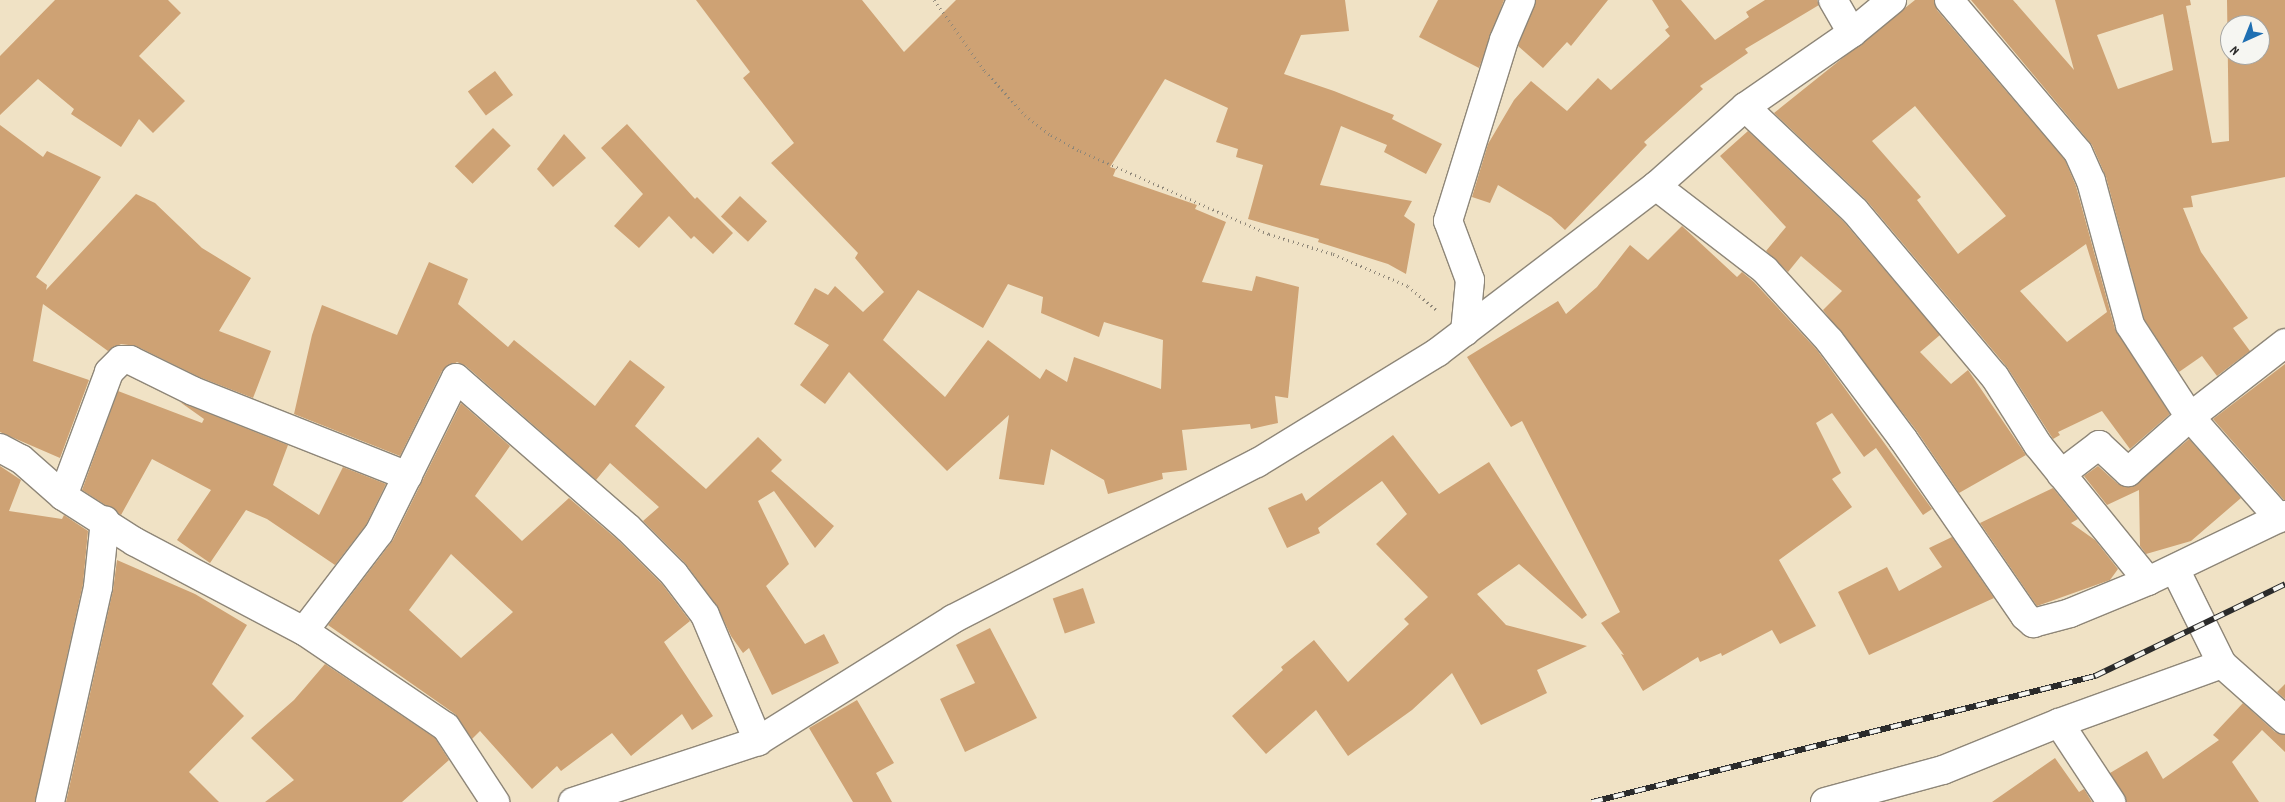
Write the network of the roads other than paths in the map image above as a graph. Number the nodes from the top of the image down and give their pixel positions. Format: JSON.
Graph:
{"nodes":[{"id":1,"x":1520,"y":0,"type":"edge"},
{"id":2,"x":1833,"y":0,"type":"edge"},
{"id":3,"x":1892,"y":0,"type":"edge"},
{"id":4,"x":1949,"y":0,"type":"edge"},
{"id":5,"x":1852,"y":33,"type":"junction"},
{"id":6,"x":1745,"y":107,"type":"junction"},
{"id":7,"x":1656,"y":186,"type":"junction"},
{"id":8,"x":1465,"y":332,"type":"junction"},
{"id":9,"x":2285,"y":343,"type":"edge"},
{"id":10,"x":2190,"y":417,"type":"junction"},
{"id":11,"x":0,"y":448,"type":"edge"},
{"id":12,"x":2061,"y":474,"type":"junction"},
{"id":13,"x":408,"y":476,"type":"junction"},
{"id":14,"x":63,"y":496,"type":"junction"},
{"id":15,"x":2282,"y":517,"type":"edge"},
{"id":16,"x":105,"y":520,"type":"junction"},
{"id":17,"x":2175,"y":569,"type":"junction"},
{"id":18,"x":2148,"y":581,"type":"junction"},
{"id":19,"x":304,"y":631,"type":"junction"},
{"id":20,"x":2222,"y":664,"type":"junction"},
{"id":21,"x":2285,"y":720,"type":"edge"},
{"id":22,"x":2059,"y":723,"type":"junction"},
{"id":23,"x":758,"y":741,"type":"junction"},
{"id":24,"x":50,"y":802,"type":"edge"},
{"id":25,"x":495,"y":802,"type":"edge"},
{"id":26,"x":573,"y":802,"type":"edge"},
{"id":27,"x":1825,"y":802,"type":"edge"},
{"id":28,"x":2111,"y":802,"type":"edge"}],
"edges":[{"from":1,"to":8,"type":"street"},
{"from":2,"to":5,"type":"street"},
{"from":3,"to":5,"type":"street"},
{"from":4,"to":10,"type":"street"},
{"from":5,"to":6,"type":"street"},
{"from":6,"to":7,"type":"street"},
{"from":6,"to":12,"type":"street"},
{"from":7,"to":8,"type":"street"},
{"from":7,"to":18,"type":"street"},
{"from":8,"to":23,"type":"street"},
{"from":9,"to":10,"type":"street"},
{"from":10,"to":12,"type":"street"},
{"from":10,"to":15,"type":"street"},
{"from":11,"to":14,"type":"street"},
{"from":12,"to":18,"type":"street"},
{"from":13,"to":14,"type":"street"},
{"from":13,"to":19,"type":"street"},
{"from":13,"to":23,"type":"street"},
{"from":14,"to":16,"type":"street"},
{"from":15,"to":17,"type":"street"},
{"from":16,"to":19,"type":"street"},
{"from":16,"to":24,"type":"street"},
{"from":17,"to":18,"type":"street"},
{"from":17,"to":20,"type":"street"},
{"from":19,"to":25,"type":"street"},
{"from":20,"to":21,"type":"street"},
{"from":20,"to":22,"type":"street"},
{"from":22,"to":27,"type":"street"},
{"from":22,"to":28,"type":"street"},
{"from":23,"to":26,"type":"street"}]}
